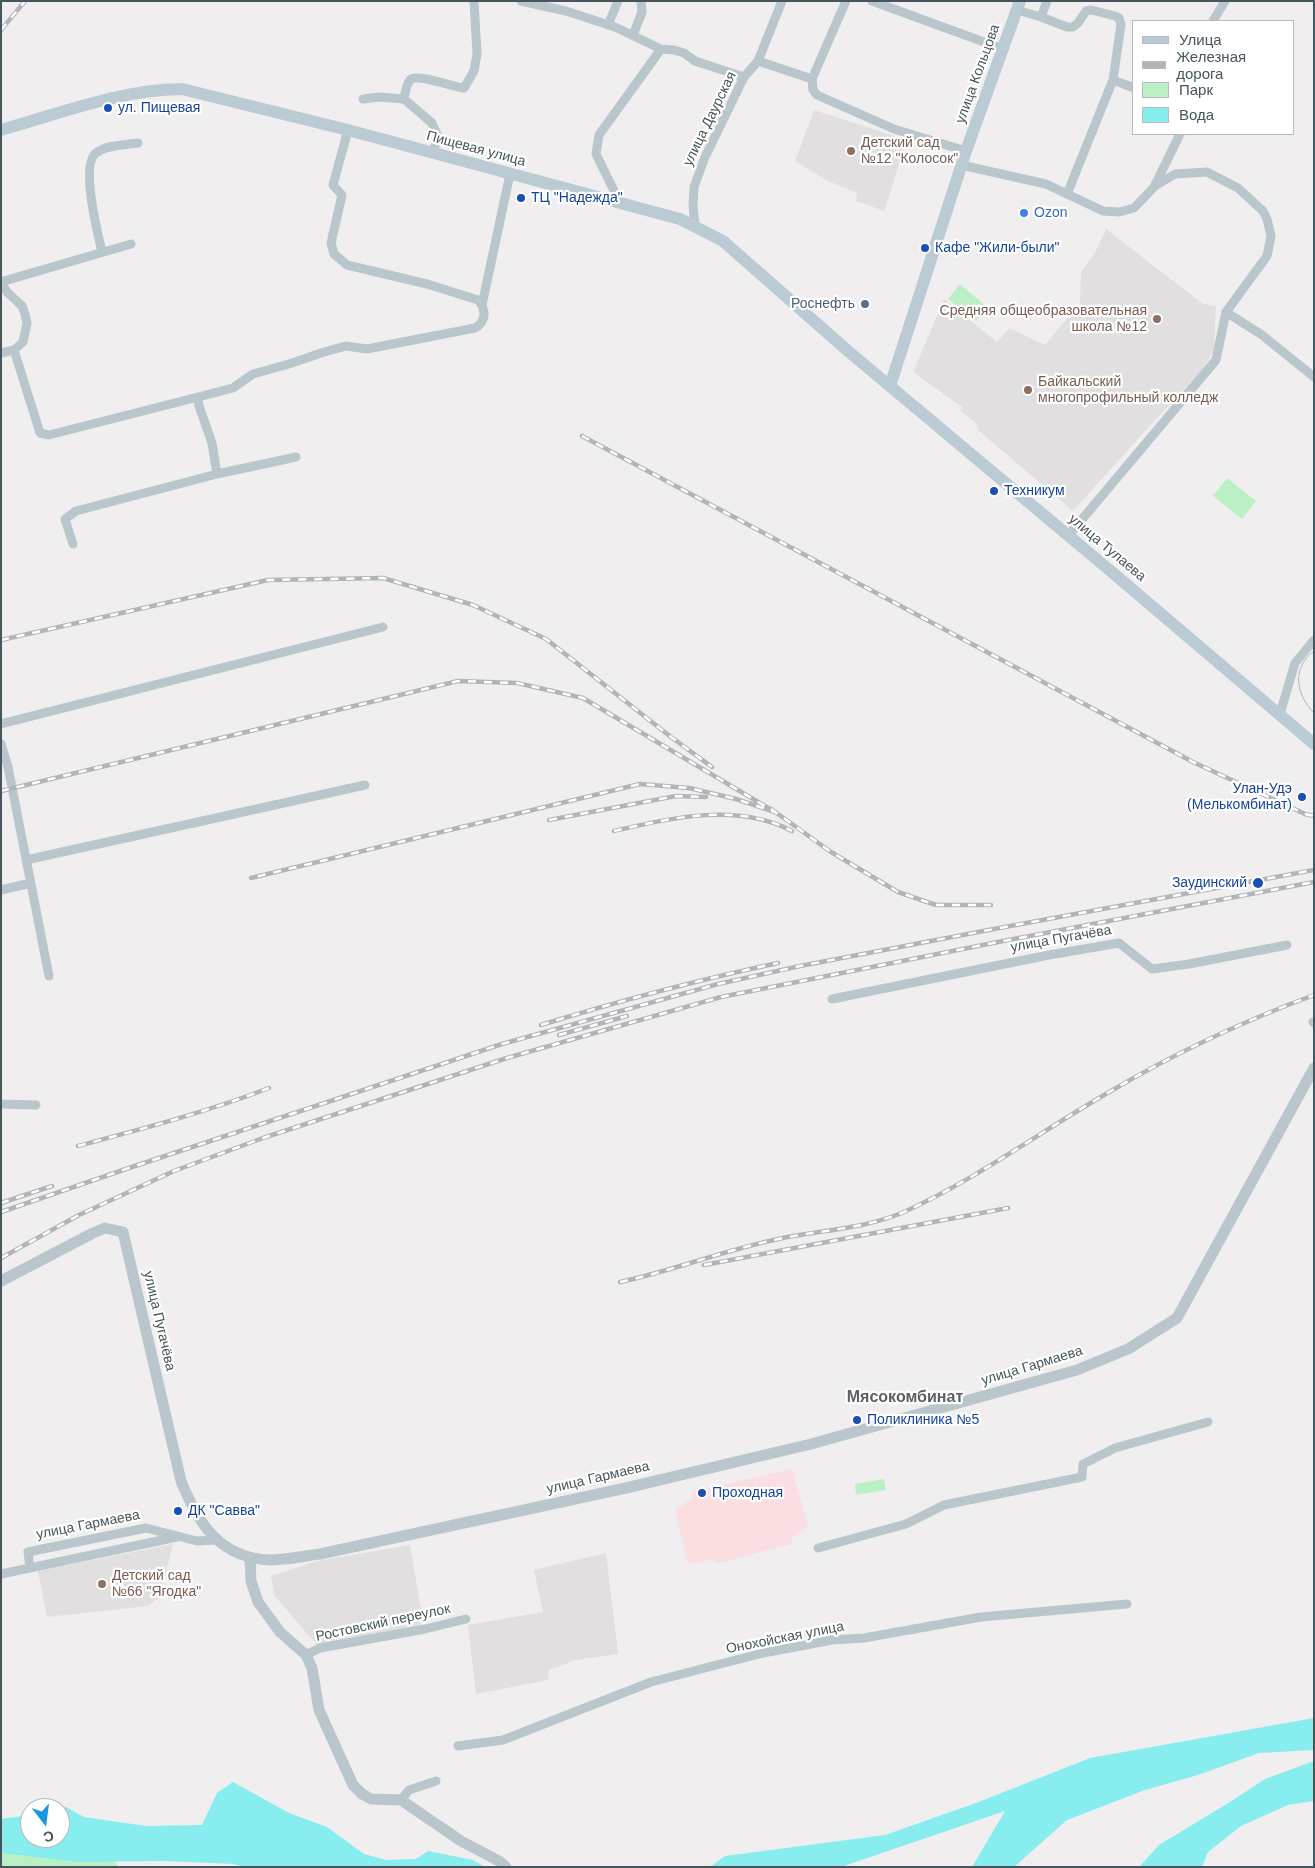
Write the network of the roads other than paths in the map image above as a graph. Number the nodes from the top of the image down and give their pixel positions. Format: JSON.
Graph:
{"nodes":[{"id":1,"x":474,"y":1,"type":"edge"},
{"id":2,"x":521,"y":1,"type":"edge"},
{"id":3,"x":618,"y":1,"type":"edge"},
{"id":4,"x":641,"y":1,"type":"edge"},
{"id":5,"x":782,"y":1,"type":"edge"},
{"id":6,"x":846,"y":1,"type":"edge"},
{"id":7,"x":872,"y":1,"type":"edge"},
{"id":8,"x":1047,"y":1,"type":"edge"},
{"id":9,"x":1225,"y":1,"type":"edge"},
{"id":10,"x":566,"y":6,"type":"edge"},
{"id":11,"x":1019,"y":6,"type":"edge"},
{"id":12,"x":1041,"y":17,"type":"junction"},
{"id":13,"x":1214,"y":20,"type":"edge"},
{"id":14,"x":608,"y":25,"type":"junction"},
{"id":15,"x":632,"y":35,"type":"junction"},
{"id":16,"x":661,"y":49,"type":"junction"},
{"id":17,"x":1003,"y":49,"type":"junction"},
{"id":18,"x":758,"y":61,"type":"junction"},
{"id":19,"x":744,"y":77,"type":"junction"},
{"id":20,"x":812,"y":79,"type":"junction"},
{"id":21,"x":1113,"y":80,"type":"junction"},
{"id":22,"x":1132,"y":87,"type":"edge"},
{"id":23,"x":363,"y":99,"type":"dead end"},
{"id":24,"x":404,"y":99,"type":"junction"},
{"id":25,"x":1,"y":130,"type":"edge"},
{"id":26,"x":348,"y":130,"type":"junction"},
{"id":27,"x":1180,"y":135,"type":"edge"},
{"id":28,"x":138,"y":143,"type":"dead end"},
{"id":29,"x":966,"y":151,"type":"junction"},
{"id":30,"x":434,"y":153,"type":"junction"},
{"id":31,"x":961,"y":164,"type":"junction"},
{"id":32,"x":510,"y":174,"type":"junction"},
{"id":33,"x":1155,"y":186,"type":"junction"},
{"id":34,"x":1068,"y":194,"type":"junction"},
{"id":35,"x":620,"y":203,"type":"junction"},
{"id":36,"x":695,"y":227,"type":"junction"},
{"id":37,"x":131,"y":244,"type":"dead end"},
{"id":38,"x":102,"y":252,"type":"junction"},
{"id":39,"x":482,"y":305,"type":"junction"},
{"id":40,"x":1226,"y":312,"type":"junction"},
{"id":41,"x":14,"y":350,"type":"junction"},
{"id":42,"x":1,"y":353,"type":"edge"},
{"id":43,"x":1314,"y":377,"type":"edge"},
{"id":44,"x":890,"y":386,"type":"junction"},
{"id":45,"x":198,"y":397,"type":"junction"},
{"id":46,"x":296,"y":457,"type":"dead end"},
{"id":47,"x":217,"y":474,"type":"junction"},
{"id":48,"x":1068,"y":536,"type":"junction"},
{"id":49,"x":73,"y":544,"type":"dead end"},
{"id":50,"x":383,"y":627,"type":"dead end"},
{"id":51,"x":1314,"y":640,"type":"edge"},
{"id":52,"x":1280,"y":714,"type":"junction"},
{"id":53,"x":1,"y":724,"type":"edge"},
{"id":54,"x":1,"y":744,"type":"edge"},
{"id":55,"x":1314,"y":744,"type":"edge"},
{"id":56,"x":365,"y":785,"type":"dead end"},
{"id":57,"x":26,"y":860,"type":"junction"},
{"id":58,"x":31,"y":883,"type":"junction"},
{"id":59,"x":1,"y":890,"type":"edge"},
{"id":60,"x":1287,"y":945,"type":"dead end"},
{"id":61,"x":49,"y":976,"type":"dead end"},
{"id":62,"x":832,"y":999,"type":"dead end"},
{"id":63,"x":1313,"y":1073,"type":"edge"},
{"id":64,"x":1,"y":1104,"type":"edge"},
{"id":65,"x":36,"y":1105,"type":"dead end"},
{"id":66,"x":1,"y":1281,"type":"edge"},
{"id":67,"x":1208,"y":1422,"type":"dead end"},
{"id":68,"x":180,"y":1537,"type":"junction"},
{"id":69,"x":216,"y":1540,"type":"junction"},
{"id":70,"x":818,"y":1548,"type":"dead end"},
{"id":71,"x":250,"y":1558,"type":"junction"},
{"id":72,"x":30,"y":1568,"type":"junction"},
{"id":73,"x":1,"y":1574,"type":"edge"},
{"id":74,"x":1127,"y":1604,"type":"dead end"},
{"id":75,"x":466,"y":1619,"type":"dead end"},
{"id":76,"x":306,"y":1655,"type":"junction"},
{"id":77,"x":458,"y":1746,"type":"dead end"},
{"id":78,"x":436,"y":1781,"type":"dead end"},
{"id":79,"x":401,"y":1800,"type":"junction"},
{"id":80,"x":506,"y":1867,"type":"edge"}],
"edges":[{"from":1,"to":24,"type":"street"},
{"from":2,"to":10,"type":"street"},
{"from":3,"to":14,"type":"street"},
{"from":4,"to":15,"type":"street"},
{"from":5,"to":18,"type":"street","name":"улица Даурская"},
{"from":6,"to":20,"type":"street"},
{"from":7,"to":17,"type":"street"},
{"from":8,"to":12,"type":"street"},
{"from":9,"to":13,"type":"street"},
{"from":10,"to":14,"type":"street"},
{"from":11,"to":12,"type":"street"},
{"from":11,"to":17,"type":"main road","name":"улица Кольцова"},
{"from":12,"to":21,"type":"street"},
{"from":14,"to":15,"type":"street"},
{"from":15,"to":16,"type":"street"},
{"from":16,"to":19,"type":"street"},
{"from":16,"to":35,"type":"street"},
{"from":17,"to":29,"type":"main road","name":"улица Кольцова"},
{"from":18,"to":19,"type":"street","name":"улица Даурская"},
{"from":18,"to":20,"type":"street"},
{"from":19,"to":36,"type":"street","name":"улица Даурская"},
{"from":20,"to":29,"type":"street"},
{"from":21,"to":22,"type":"street"},
{"from":21,"to":34,"type":"street"},
{"from":23,"to":24,"type":"street"},
{"from":24,"to":30,"type":"street"},
{"from":25,"to":26,"type":"main road","name":"Пищевая улица"},
{"from":26,"to":30,"type":"main road","name":"Пищевая улица"},
{"from":26,"to":39,"type":"street"},
{"from":27,"to":33,"type":"street"},
{"from":28,"to":38,"type":"street"},
{"from":29,"to":31,"type":"main road","name":"улица Кольцова"},
{"from":30,"to":32,"type":"main road","name":"Пищевая улица"},
{"from":31,"to":34,"type":"street"},
{"from":31,"to":44,"type":"main road","name":"улица Кольцова"},
{"from":32,"to":35,"type":"main road","name":"Пищевая улица"},
{"from":32,"to":39,"type":"street"},
{"from":33,"to":34,"type":"street"},
{"from":33,"to":40,"type":"street"},
{"from":35,"to":36,"type":"main road","name":"Пищевая улица"},
{"from":36,"to":44,"type":"main road","name":"Пищевая улица"},
{"from":37,"to":38,"type":"street"},
{"from":38,"to":41,"type":"street"},
{"from":39,"to":45,"type":"street"},
{"from":40,"to":43,"type":"street"},
{"from":40,"to":48,"type":"street"},
{"from":41,"to":42,"type":"street"},
{"from":41,"to":45,"type":"street"},
{"from":44,"to":48,"type":"main road","name":"улица Тулаева"},
{"from":45,"to":47,"type":"street"},
{"from":46,"to":47,"type":"street"},
{"from":47,"to":49,"type":"street"},
{"from":48,"to":52,"type":"main road","name":"улица Тулаева"},
{"from":50,"to":53,"type":"street"},
{"from":51,"to":52,"type":"street"},
{"from":52,"to":55,"type":"main road","name":"улица Тулаева"},
{"from":54,"to":57,"type":"street"},
{"from":56,"to":57,"type":"street"},
{"from":57,"to":58,"type":"street"},
{"from":58,"to":59,"type":"street"},
{"from":58,"to":61,"type":"street"},
{"from":60,"to":62,"type":"street","name":"улица Пугачёва"},
{"from":63,"to":71,"type":"street","name":"улица Гармаева"},
{"from":64,"to":65,"type":"street"},
{"from":66,"to":69,"type":"street","name":"улица Пугачёва"},
{"from":67,"to":70,"type":"street"},
{"from":68,"to":69,"type":"street","name":"улица Гармаева"},
{"from":68,"to":72,"type":"street"},
{"from":68,"to":72,"type":"street","name":"улица Гармаева"},
{"from":69,"to":71,"type":"street","name":"улица Гармаева"},
{"from":71,"to":76,"type":"street"},
{"from":72,"to":73,"type":"street"},
{"from":74,"to":77,"type":"street","name":"Онохойская улица"},
{"from":75,"to":76,"type":"street","name":"Ростовский переулок"},
{"from":76,"to":79,"type":"street"},
{"from":78,"to":79,"type":"street"},
{"from":79,"to":80,"type":"street"}]}
